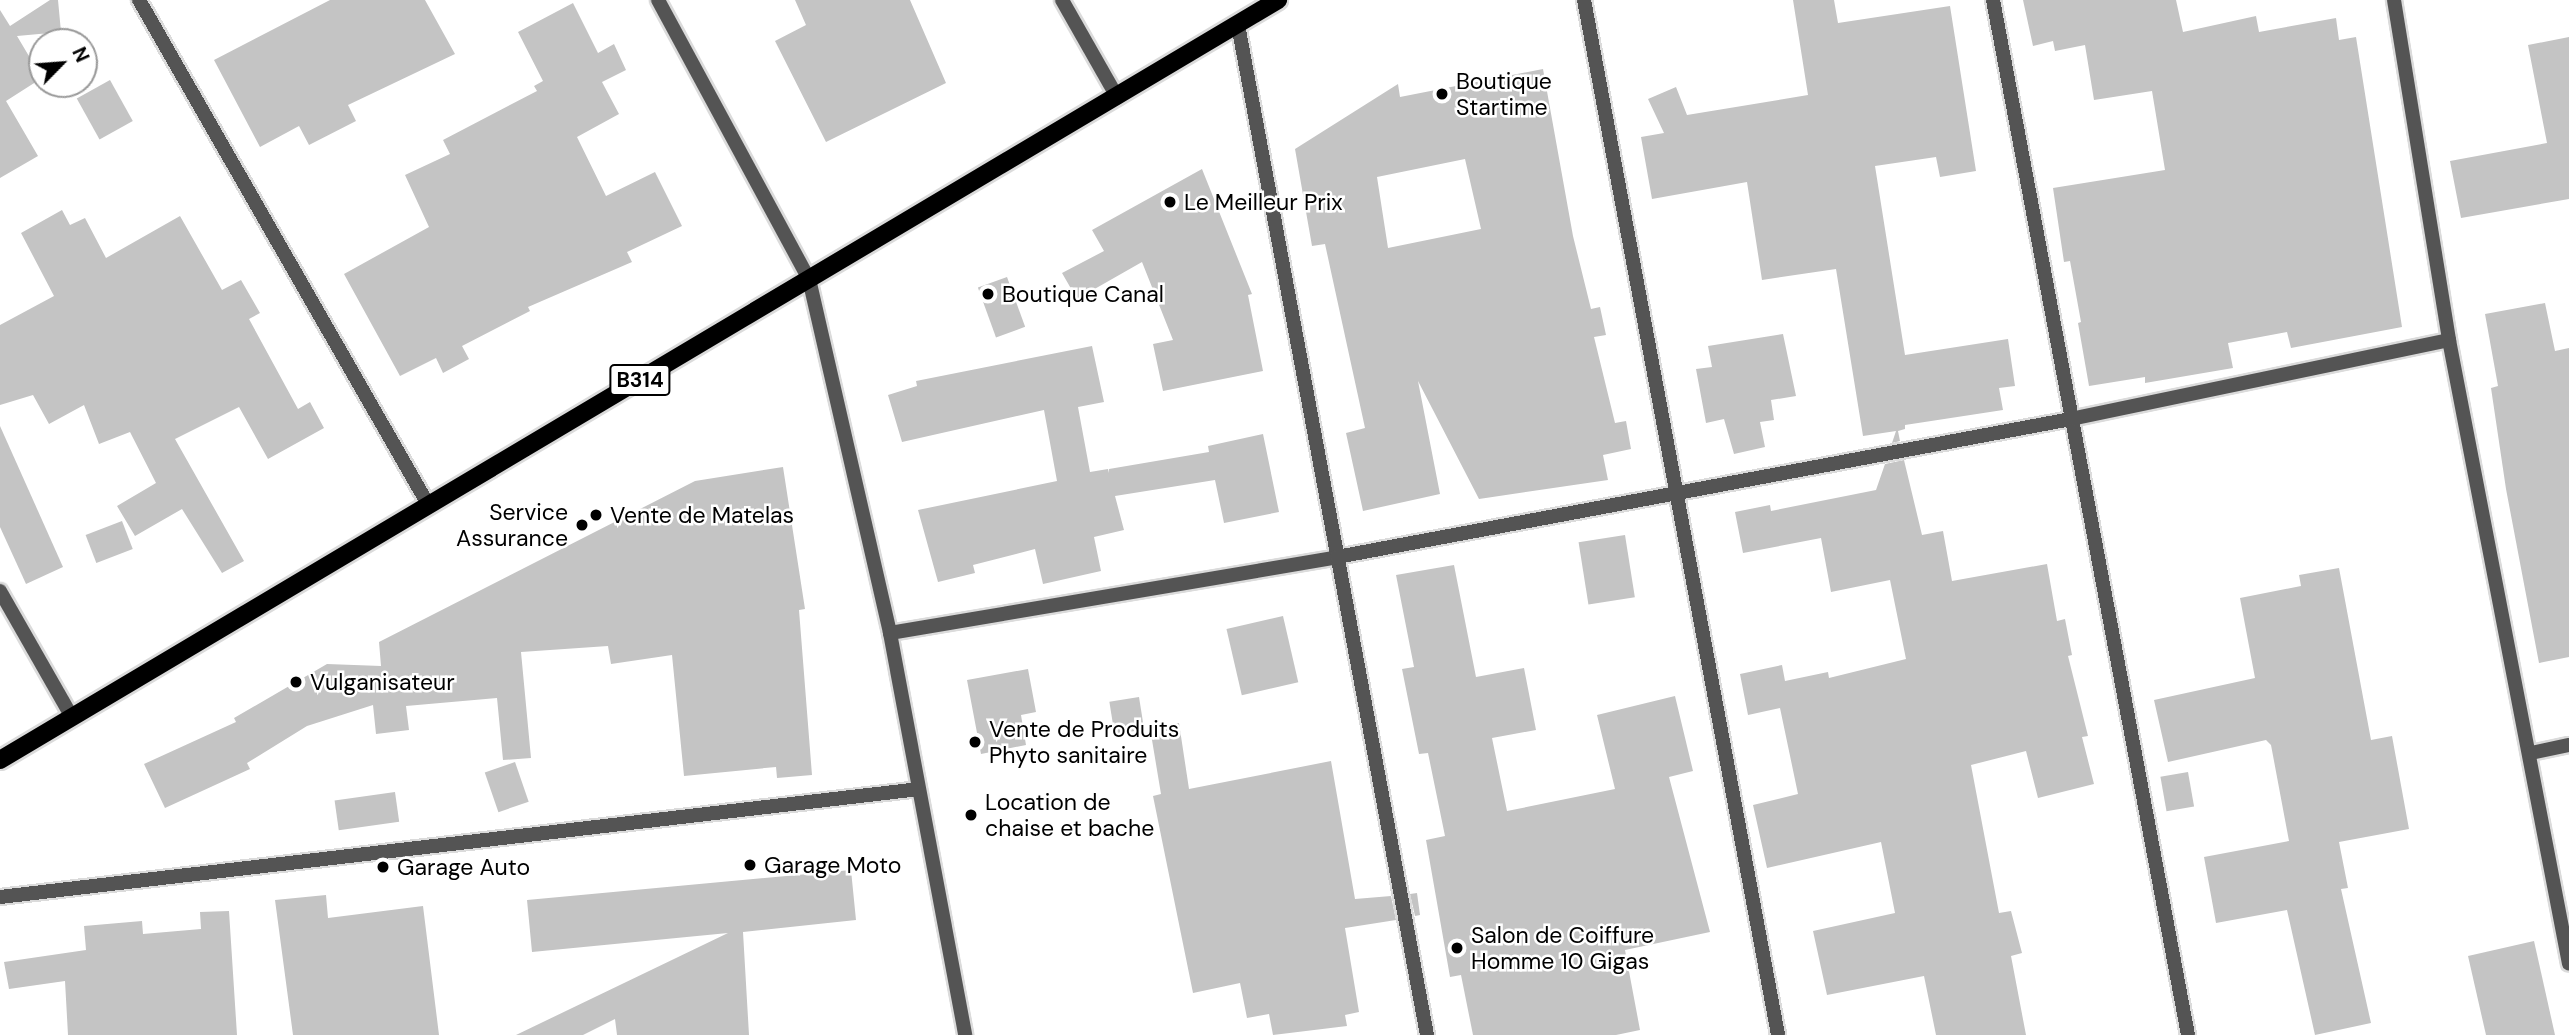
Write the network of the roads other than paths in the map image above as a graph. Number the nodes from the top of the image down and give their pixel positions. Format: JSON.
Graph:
{"nodes":[{"id":1,"x":139,"y":0,"type":"edge"},
{"id":2,"x":658,"y":0,"type":"edge"},
{"id":3,"x":1062,"y":0,"type":"edge"},
{"id":4,"x":1278,"y":0,"type":"edge"},
{"id":5,"x":1584,"y":0,"type":"edge"},
{"id":6,"x":1993,"y":0,"type":"edge"},
{"id":7,"x":2394,"y":0,"type":"edge"},
{"id":8,"x":1238,"y":25,"type":"junction"},
{"id":9,"x":1117,"y":97,"type":"junction"},
{"id":10,"x":809,"y":279,"type":"junction"},
{"id":11,"x":2449,"y":340,"type":"junction"},
{"id":12,"x":2071,"y":419,"type":"junction"},
{"id":13,"x":1676,"y":491,"type":"junction"},
{"id":14,"x":429,"y":506,"type":"junction"},
{"id":15,"x":1337,"y":556,"type":"junction"},
{"id":16,"x":0,"y":591,"type":"edge"},
{"id":17,"x":890,"y":633,"type":"junction"},
{"id":18,"x":72,"y":717,"type":"junction"},
{"id":19,"x":2569,"y":745,"type":"edge"},
{"id":20,"x":2531,"y":753,"type":"junction"},
{"id":21,"x":0,"y":760,"type":"edge"},
{"id":22,"x":919,"y":789,"type":"junction"},
{"id":23,"x":0,"y":897,"type":"edge"},
{"id":24,"x":2569,"y":964,"type":"edge"},
{"id":25,"x":965,"y":1035,"type":"edge"},
{"id":26,"x":1427,"y":1035,"type":"edge"},
{"id":27,"x":1778,"y":1035,"type":"edge"},
{"id":28,"x":2188,"y":1035,"type":"edge"}],
"edges":[{"from":1,"to":14,"type":"street"},
{"from":2,"to":10,"type":"street"},
{"from":3,"to":9,"type":"street"},
{"from":4,"to":8,"type":"main road","number":"B314"},
{"from":5,"to":13,"type":"street"},
{"from":6,"to":12,"type":"street"},
{"from":7,"to":11,"type":"street"},
{"from":8,"to":9,"type":"main road","number":"B314"},
{"from":8,"to":15,"type":"street"},
{"from":9,"to":10,"type":"main road","number":"B314"},
{"from":10,"to":14,"type":"main road","number":"B314"},
{"from":10,"to":17,"type":"street"},
{"from":11,"to":12,"type":"street"},
{"from":11,"to":20,"type":"street"},
{"from":12,"to":13,"type":"street"},
{"from":12,"to":28,"type":"street"},
{"from":13,"to":15,"type":"street"},
{"from":13,"to":27,"type":"street"},
{"from":14,"to":18,"type":"main road","number":"B314"},
{"from":15,"to":17,"type":"street"},
{"from":15,"to":26,"type":"street"},
{"from":16,"to":18,"type":"street"},
{"from":17,"to":22,"type":"street"},
{"from":18,"to":21,"type":"main road","number":"B314"},
{"from":19,"to":20,"type":"street"},
{"from":20,"to":24,"type":"street"},
{"from":22,"to":23,"type":"street"},
{"from":22,"to":25,"type":"street"}]}
